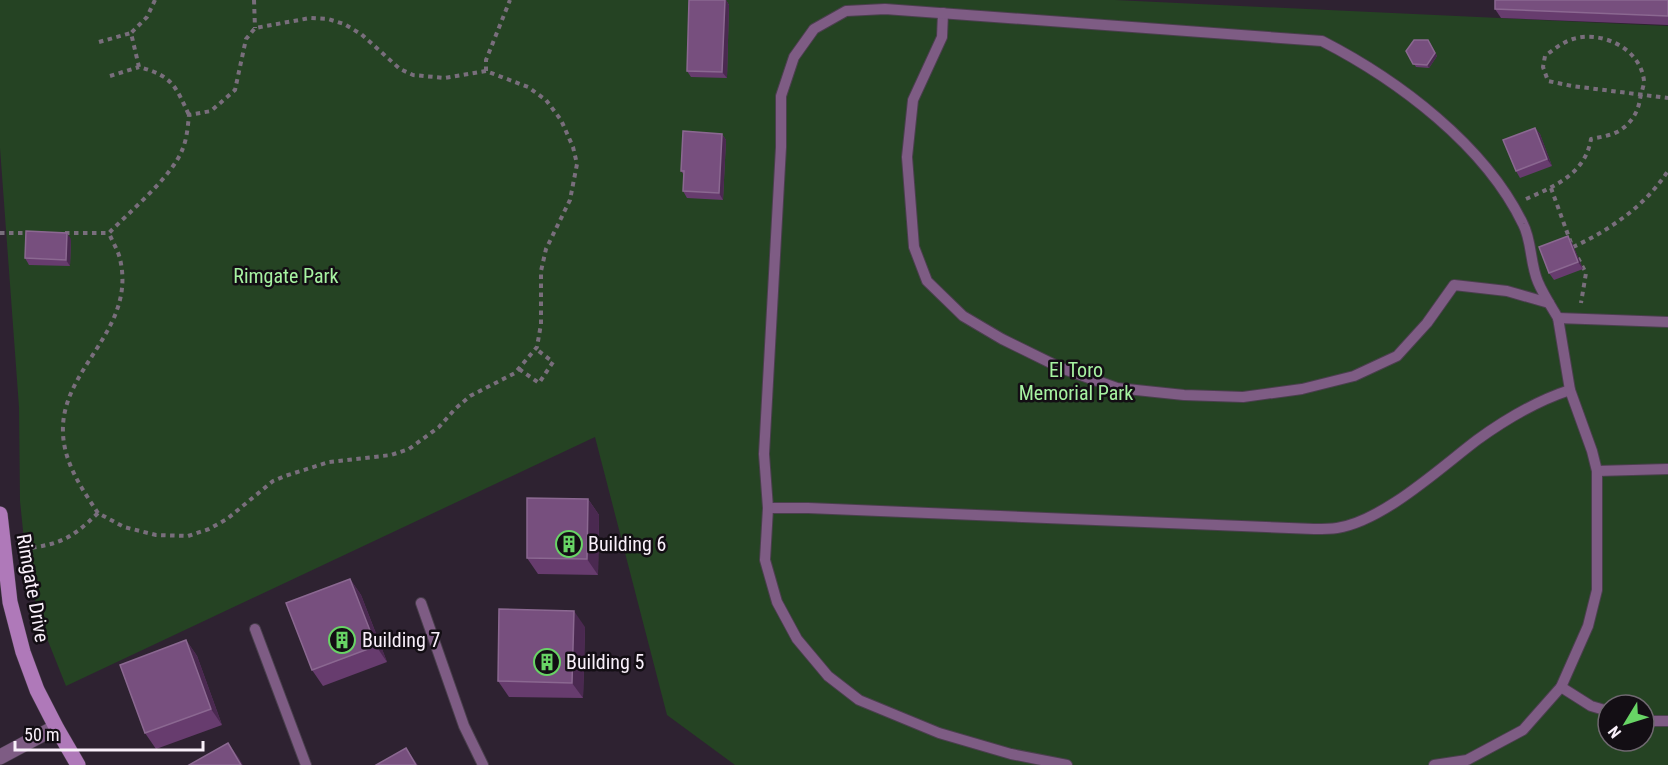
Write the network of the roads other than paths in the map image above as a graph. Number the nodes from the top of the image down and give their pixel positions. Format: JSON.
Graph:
{"nodes":[{"id":1,"x":943,"y":13,"type":"junction"},
{"id":2,"x":1549,"y":303,"type":"junction"},
{"id":3,"x":1558,"y":318,"type":"junction"},
{"id":4,"x":1668,"y":322,"type":"edge"},
{"id":5,"x":1570,"y":390,"type":"junction"},
{"id":6,"x":1668,"y":469,"type":"edge"},
{"id":7,"x":1597,"y":471,"type":"junction"},
{"id":8,"x":768,"y":508,"type":"junction"},
{"id":9,"x":0,"y":514,"type":"edge"},
{"id":10,"x":421,"y":603,"type":"dead end"},
{"id":11,"x":255,"y":629,"type":"dead end"},
{"id":12,"x":1561,"y":687,"type":"junction"},
{"id":13,"x":1596,"y":707,"type":"edge"},
{"id":14,"x":56,"y":727,"type":"junction"},
{"id":15,"x":0,"y":757,"type":"edge"},
{"id":16,"x":78,"y":765,"type":"edge"},
{"id":17,"x":306,"y":765,"type":"edge"},
{"id":18,"x":483,"y":765,"type":"edge"},
{"id":19,"x":1067,"y":765,"type":"edge"},
{"id":20,"x":1434,"y":765,"type":"edge"}],
"edges":[{"from":1,"to":2,"type":"lane"},
{"from":1,"to":2,"type":"lane"},
{"from":1,"to":8,"type":"lane"},
{"from":2,"to":3,"type":"lane"},
{"from":3,"to":4,"type":"lane"},
{"from":3,"to":5,"type":"lane"},
{"from":5,"to":7,"type":"lane"},
{"from":5,"to":8,"type":"lane"},
{"from":6,"to":7,"type":"lane"},
{"from":7,"to":12,"type":"lane"},
{"from":8,"to":19,"type":"lane"},
{"from":9,"to":14,"type":"street","name":"Rimgate Drive"},
{"from":10,"to":18,"type":"lane"},
{"from":11,"to":17,"type":"lane"},
{"from":12,"to":13,"type":"lane"},
{"from":12,"to":20,"type":"lane"},
{"from":14,"to":15,"type":"street"},
{"from":14,"to":16,"type":"street","name":"Rimgate Drive"}]}
